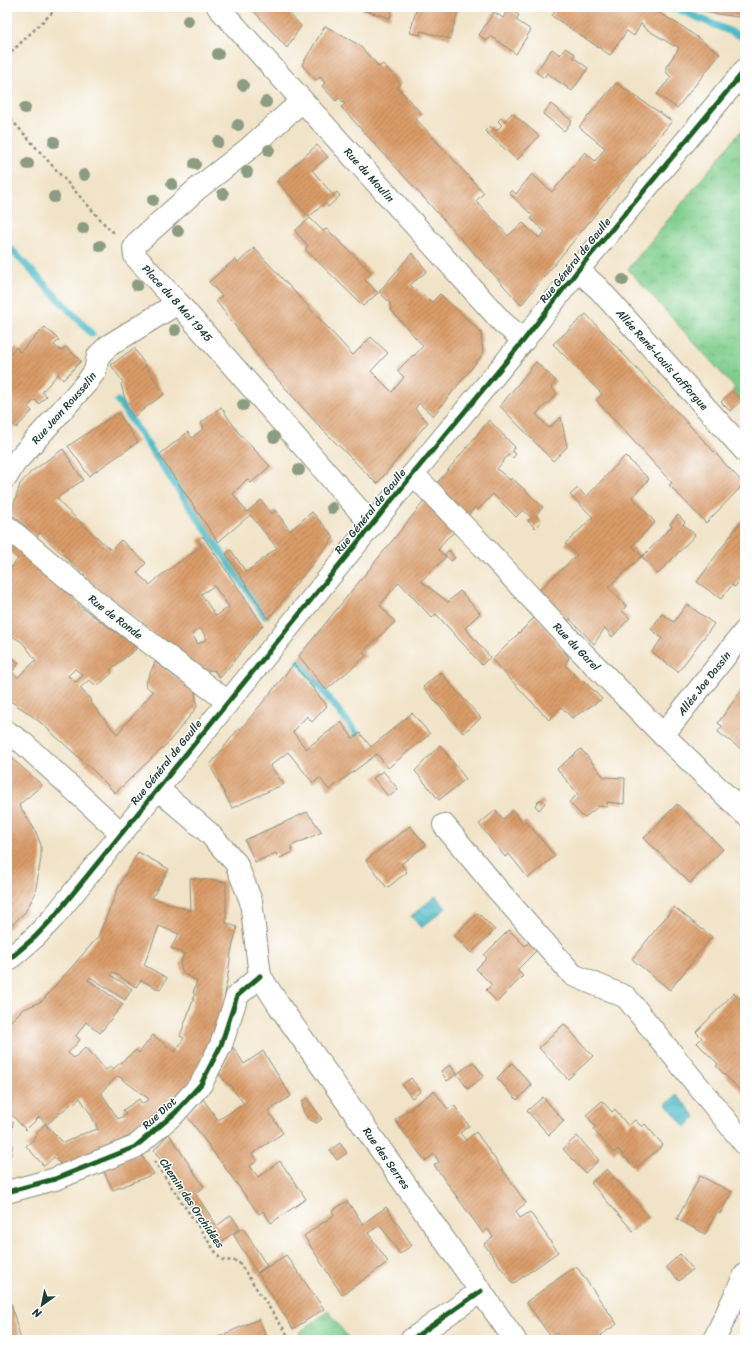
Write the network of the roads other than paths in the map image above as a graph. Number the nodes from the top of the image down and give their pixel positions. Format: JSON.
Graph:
{"nodes":[{"id":1,"x":218,"y":7,"type":"edge"},
{"id":2,"x":745,"y":70,"type":"edge"},
{"id":3,"x":302,"y":101,"type":"junction"},
{"id":4,"x":578,"y":270,"type":"junction"},
{"id":5,"x":178,"y":303,"type":"junction"},
{"id":6,"x":524,"y":340,"type":"junction"},
{"id":7,"x":745,"y":451,"type":"edge"},
{"id":8,"x":413,"y":474,"type":"junction"},
{"id":9,"x":7,"y":476,"type":"edge"},
{"id":10,"x":372,"y":525,"type":"junction"},
{"id":11,"x":7,"y":527,"type":"edge"},
{"id":12,"x":745,"y":631,"type":"edge"},
{"id":13,"x":228,"y":702,"type":"junction"},
{"id":14,"x":7,"y":732,"type":"edge"},
{"id":15,"x":663,"y":735,"type":"junction"},
{"id":16,"x":158,"y":789,"type":"junction"},
{"id":17,"x":745,"y":814,"type":"edge"},
{"id":18,"x":444,"y":825,"type":"dead end"},
{"id":19,"x":121,"y":833,"type":"junction"},
{"id":20,"x":7,"y":960,"type":"edge"},
{"id":21,"x":260,"y":976,"type":"junction"},
{"id":22,"x":745,"y":1144,"type":"edge"},
{"id":23,"x":7,"y":1192,"type":"edge"},
{"id":24,"x":745,"y":1275,"type":"edge"},
{"id":25,"x":481,"y":1291,"type":"junction"},
{"id":26,"x":411,"y":1340,"type":"edge"},
{"id":27,"x":515,"y":1340,"type":"edge"},
{"id":28,"x":714,"y":1340,"type":"edge"}],
"edges":[{"from":1,"to":3,"type":"street","name":"Rue du Moulin"},
{"from":2,"to":4,"type":"street","name":"Rue Général de Gaulle"},
{"from":3,"to":5,"type":"street","name":"Place du 8 Mai 1945"},
{"from":3,"to":6,"type":"street","name":"Rue du Moulin"},
{"from":4,"to":6,"type":"street","name":"Rue Général de Gaulle"},
{"from":4,"to":7,"type":"street","name":"Allée René-Louis Lafforgue"},
{"from":5,"to":9,"type":"street","name":"Rue Jean Rousselin"},
{"from":5,"to":10,"type":"street","name":"Place du 8 Mai 1945"},
{"from":6,"to":8,"type":"street","name":"Rue Général de Gaulle"},
{"from":8,"to":10,"type":"street","name":"Rue Général de Gaulle"},
{"from":8,"to":15,"type":"street","name":"Rue du Garel"},
{"from":10,"to":13,"type":"street","name":"Rue Général de Gaulle"},
{"from":11,"to":13,"type":"street","name":"Rue de Ronde"},
{"from":12,"to":15,"type":"street","name":"Allée Joe Dassin"},
{"from":13,"to":16,"type":"street","name":"Rue Général de Gaulle"},
{"from":14,"to":19,"type":"street"},
{"from":15,"to":17,"type":"street","name":"Rue du Garel"},
{"from":16,"to":19,"type":"street","name":"Rue Général de Gaulle"},
{"from":16,"to":21,"type":"street"},
{"from":18,"to":22,"type":"street"},
{"from":19,"to":20,"type":"street","name":"Rue Général de Gaulle"},
{"from":21,"to":23,"type":"street","name":"Rue Diot"},
{"from":21,"to":25,"type":"street","name":"Rue des Serres"},
{"from":24,"to":28,"type":"street"},
{"from":25,"to":26,"type":"street"},
{"from":25,"to":27,"type":"street","name":"Rue des Serres"}]}
